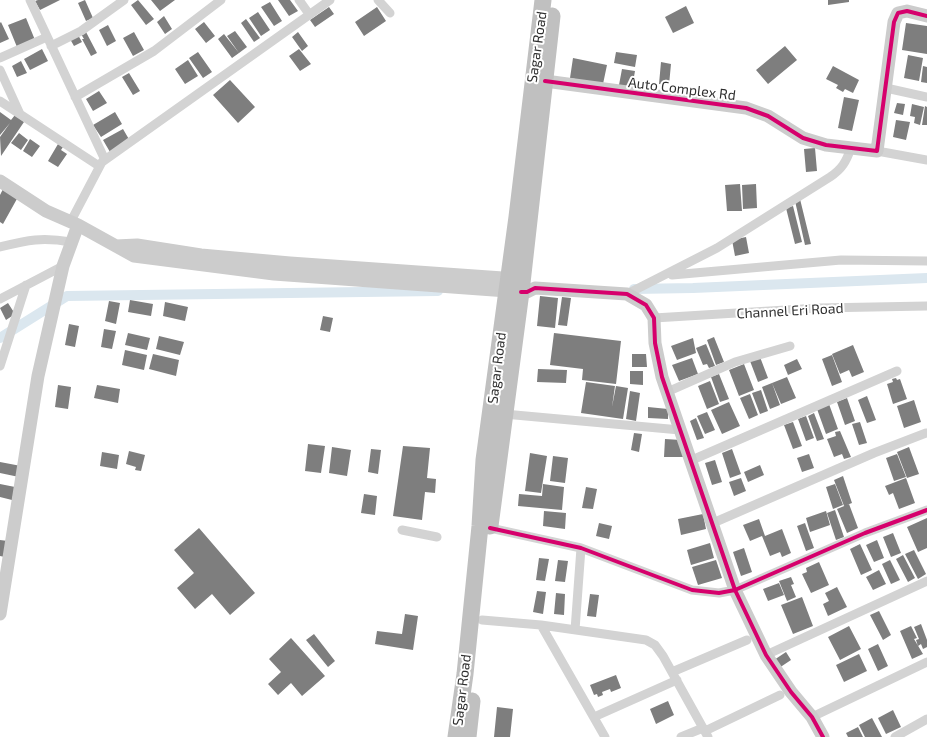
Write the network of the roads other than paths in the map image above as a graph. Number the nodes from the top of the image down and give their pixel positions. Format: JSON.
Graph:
{"nodes":[{"id":1,"x":124,"y":0,"type":"edge"},
{"id":2,"x":222,"y":0,"type":"edge"},
{"id":3,"x":299,"y":0,"type":"edge"},
{"id":4,"x":330,"y":0,"type":"edge"},
{"id":5,"x":378,"y":0,"type":"edge"},
{"id":6,"x":543,"y":0,"type":"edge"},
{"id":7,"x":553,"y":0,"type":"edge"},
{"id":8,"x":32,"y":1,"type":"edge"},
{"id":9,"x":390,"y":13,"type":"dead end"},
{"id":10,"x":309,"y":14,"type":"junction"},
{"id":11,"x":927,"y":16,"type":"edge"},
{"id":12,"x":47,"y":37,"type":"junction"},
{"id":13,"x":51,"y":46,"type":"junction"},
{"id":14,"x":0,"y":58,"type":"edge"},
{"id":15,"x":0,"y":70,"type":"edge"},
{"id":16,"x":545,"y":81,"type":"junction"},
{"id":17,"x":886,"y":88,"type":"junction"},
{"id":18,"x":75,"y":97,"type":"junction"},
{"id":19,"x":927,"y":98,"type":"edge"},
{"id":20,"x":0,"y":101,"type":"edge"},
{"id":21,"x":20,"y":114,"type":"junction"},
{"id":22,"x":850,"y":148,"type":"junction"},
{"id":23,"x":877,"y":151,"type":"junction"},
{"id":24,"x":927,"y":160,"type":"edge"},
{"id":25,"x":102,"y":163,"type":"junction"},
{"id":26,"x":0,"y":181,"type":"edge"},
{"id":27,"x":75,"y":223,"type":"junction"},
{"id":28,"x":71,"y":242,"type":"junction"},
{"id":29,"x":0,"y":247,"type":"edge"},
{"id":30,"x":927,"y":261,"type":"edge"},
{"id":31,"x":63,"y":266,"type":"junction"},
{"id":32,"x":666,"y":275,"type":"junction"},
{"id":33,"x":26,"y":284,"type":"junction"},
{"id":34,"x":518,"y":286,"type":"junction"},
{"id":35,"x":627,"y":294,"type":"junction"},
{"id":36,"x":0,"y":299,"type":"edge"},
{"id":37,"x":927,"y":306,"type":"edge"},
{"id":38,"x":654,"y":318,"type":"junction"},
{"id":39,"x":790,"y":346,"type":"dead end"},
{"id":40,"x":0,"y":366,"type":"edge"},
{"id":41,"x":897,"y":371,"type":"dead end"},
{"id":42,"x":667,"y":392,"type":"junction"},
{"id":43,"x":504,"y":414,"type":"junction"},
{"id":44,"x":680,"y":430,"type":"junction"},
{"id":45,"x":926,"y":433,"type":"edge"},
{"id":46,"x":692,"y":460,"type":"junction"},
{"id":47,"x":927,"y":510,"type":"edge"},
{"id":48,"x":713,"y":523,"type":"junction"},
{"id":49,"x":490,"y":528,"type":"junction"},
{"id":50,"x":402,"y":530,"type":"dead end"},
{"id":51,"x":437,"y":536,"type":"dead end"},
{"id":52,"x":581,"y":548,"type":"junction"},
{"id":53,"x":927,"y":581,"type":"edge"},
{"id":54,"x":735,"y":590,"type":"junction"},
{"id":55,"x":0,"y":614,"type":"edge"},
{"id":56,"x":482,"y":620,"type":"junction"},
{"id":57,"x":541,"y":625,"type":"junction"},
{"id":58,"x":575,"y":630,"type":"junction"},
{"id":59,"x":747,"y":640,"type":"dead end"},
{"id":60,"x":766,"y":655,"type":"junction"},
{"id":61,"x":927,"y":662,"type":"edge"},
{"id":62,"x":674,"y":676,"type":"junction"},
{"id":63,"x":780,"y":695,"type":"dead end"},
{"id":64,"x":594,"y":717,"type":"junction"},
{"id":65,"x":812,"y":718,"type":"junction"},
{"id":66,"x":927,"y":719,"type":"edge"},
{"id":67,"x":705,"y":732,"type":"edge"},
{"id":68,"x":456,"y":737,"type":"edge"},
{"id":69,"x":468,"y":737,"type":"edge"},
{"id":70,"x":605,"y":737,"type":"edge"},
{"id":71,"x":681,"y":737,"type":"edge"},
{"id":72,"x":823,"y":737,"type":"edge"},
{"id":73,"x":895,"y":737,"type":"edge"}],
"edges":[{"from":1,"to":13,"type":"street"},
{"from":2,"to":18,"type":"street"},
{"from":3,"to":10,"type":"street"},
{"from":4,"to":10,"type":"street"},
{"from":5,"to":9,"type":"street"},
{"from":6,"to":34,"type":"highway","name":"Sagar Road"},
{"from":7,"to":16,"type":"highway","name":"Sagar Road"},
{"from":8,"to":12,"type":"street"},
{"from":10,"to":25,"type":"street"},
{"from":11,"to":17,"type":"street"},
{"from":12,"to":13,"type":"street"},
{"from":12,"to":14,"type":"street"},
{"from":13,"to":18,"type":"street"},
{"from":15,"to":21,"type":"street"},
{"from":16,"to":22,"type":"street","name":"Auto Complex Rd"},
{"from":16,"to":34,"type":"highway","name":"Sagar Road"},
{"from":17,"to":19,"type":"street"},
{"from":17,"to":23,"type":"street"},
{"from":18,"to":25,"type":"street"},
{"from":20,"to":21,"type":"street"},
{"from":21,"to":25,"type":"street"},
{"from":22,"to":23,"type":"street","name":"Auto Complex Rd"},
{"from":22,"to":32,"type":"street"},
{"from":23,"to":24,"type":"street"},
{"from":25,"to":27,"type":"street"},
{"from":26,"to":27,"type":"street"},
{"from":27,"to":28,"type":"street"},
{"from":27,"to":34,"type":"street"},
{"from":28,"to":29,"type":"street"},
{"from":28,"to":31,"type":"street"},
{"from":30,"to":32,"type":"street"},
{"from":31,"to":33,"type":"street"},
{"from":31,"to":55,"type":"street"},
{"from":32,"to":35,"type":"street"},
{"from":33,"to":36,"type":"street"},
{"from":33,"to":40,"type":"street"},
{"from":34,"to":35,"type":"street"},
{"from":34,"to":43,"type":"highway","name":"Sagar Road"},
{"from":34,"to":68,"type":"highway","name":"Sagar Road"},
{"from":35,"to":38,"type":"street"},
{"from":37,"to":38,"type":"street","name":"Channel Eri Road"},
{"from":38,"to":42,"type":"street"},
{"from":39,"to":42,"type":"street"},
{"from":41,"to":46,"type":"street"},
{"from":42,"to":44,"type":"street"},
{"from":43,"to":44,"type":"street"},
{"from":43,"to":49,"type":"highway","name":"Sagar Road"},
{"from":44,"to":46,"type":"street"},
{"from":45,"to":48,"type":"street"},
{"from":46,"to":48,"type":"street"},
{"from":47,"to":54,"type":"street"},
{"from":48,"to":54,"type":"street"},
{"from":49,"to":52,"type":"street"},
{"from":49,"to":56,"type":"highway","name":"Sagar Road"},
{"from":50,"to":51,"type":"street"},
{"from":52,"to":54,"type":"street"},
{"from":52,"to":58,"type":"street"},
{"from":53,"to":60,"type":"street"},
{"from":54,"to":60,"type":"street"},
{"from":56,"to":57,"type":"street"},
{"from":56,"to":69,"type":"highway","name":"Sagar Road"},
{"from":57,"to":58,"type":"street"},
{"from":57,"to":64,"type":"street"},
{"from":58,"to":62,"type":"street"},
{"from":59,"to":62,"type":"street"},
{"from":60,"to":65,"type":"street"},
{"from":61,"to":65,"type":"street"},
{"from":62,"to":64,"type":"street"},
{"from":62,"to":67,"type":"street"},
{"from":63,"to":67,"type":"street"},
{"from":64,"to":70,"type":"street"},
{"from":65,"to":72,"type":"street"},
{"from":66,"to":73,"type":"street"},
{"from":67,"to":71,"type":"street"}]}
